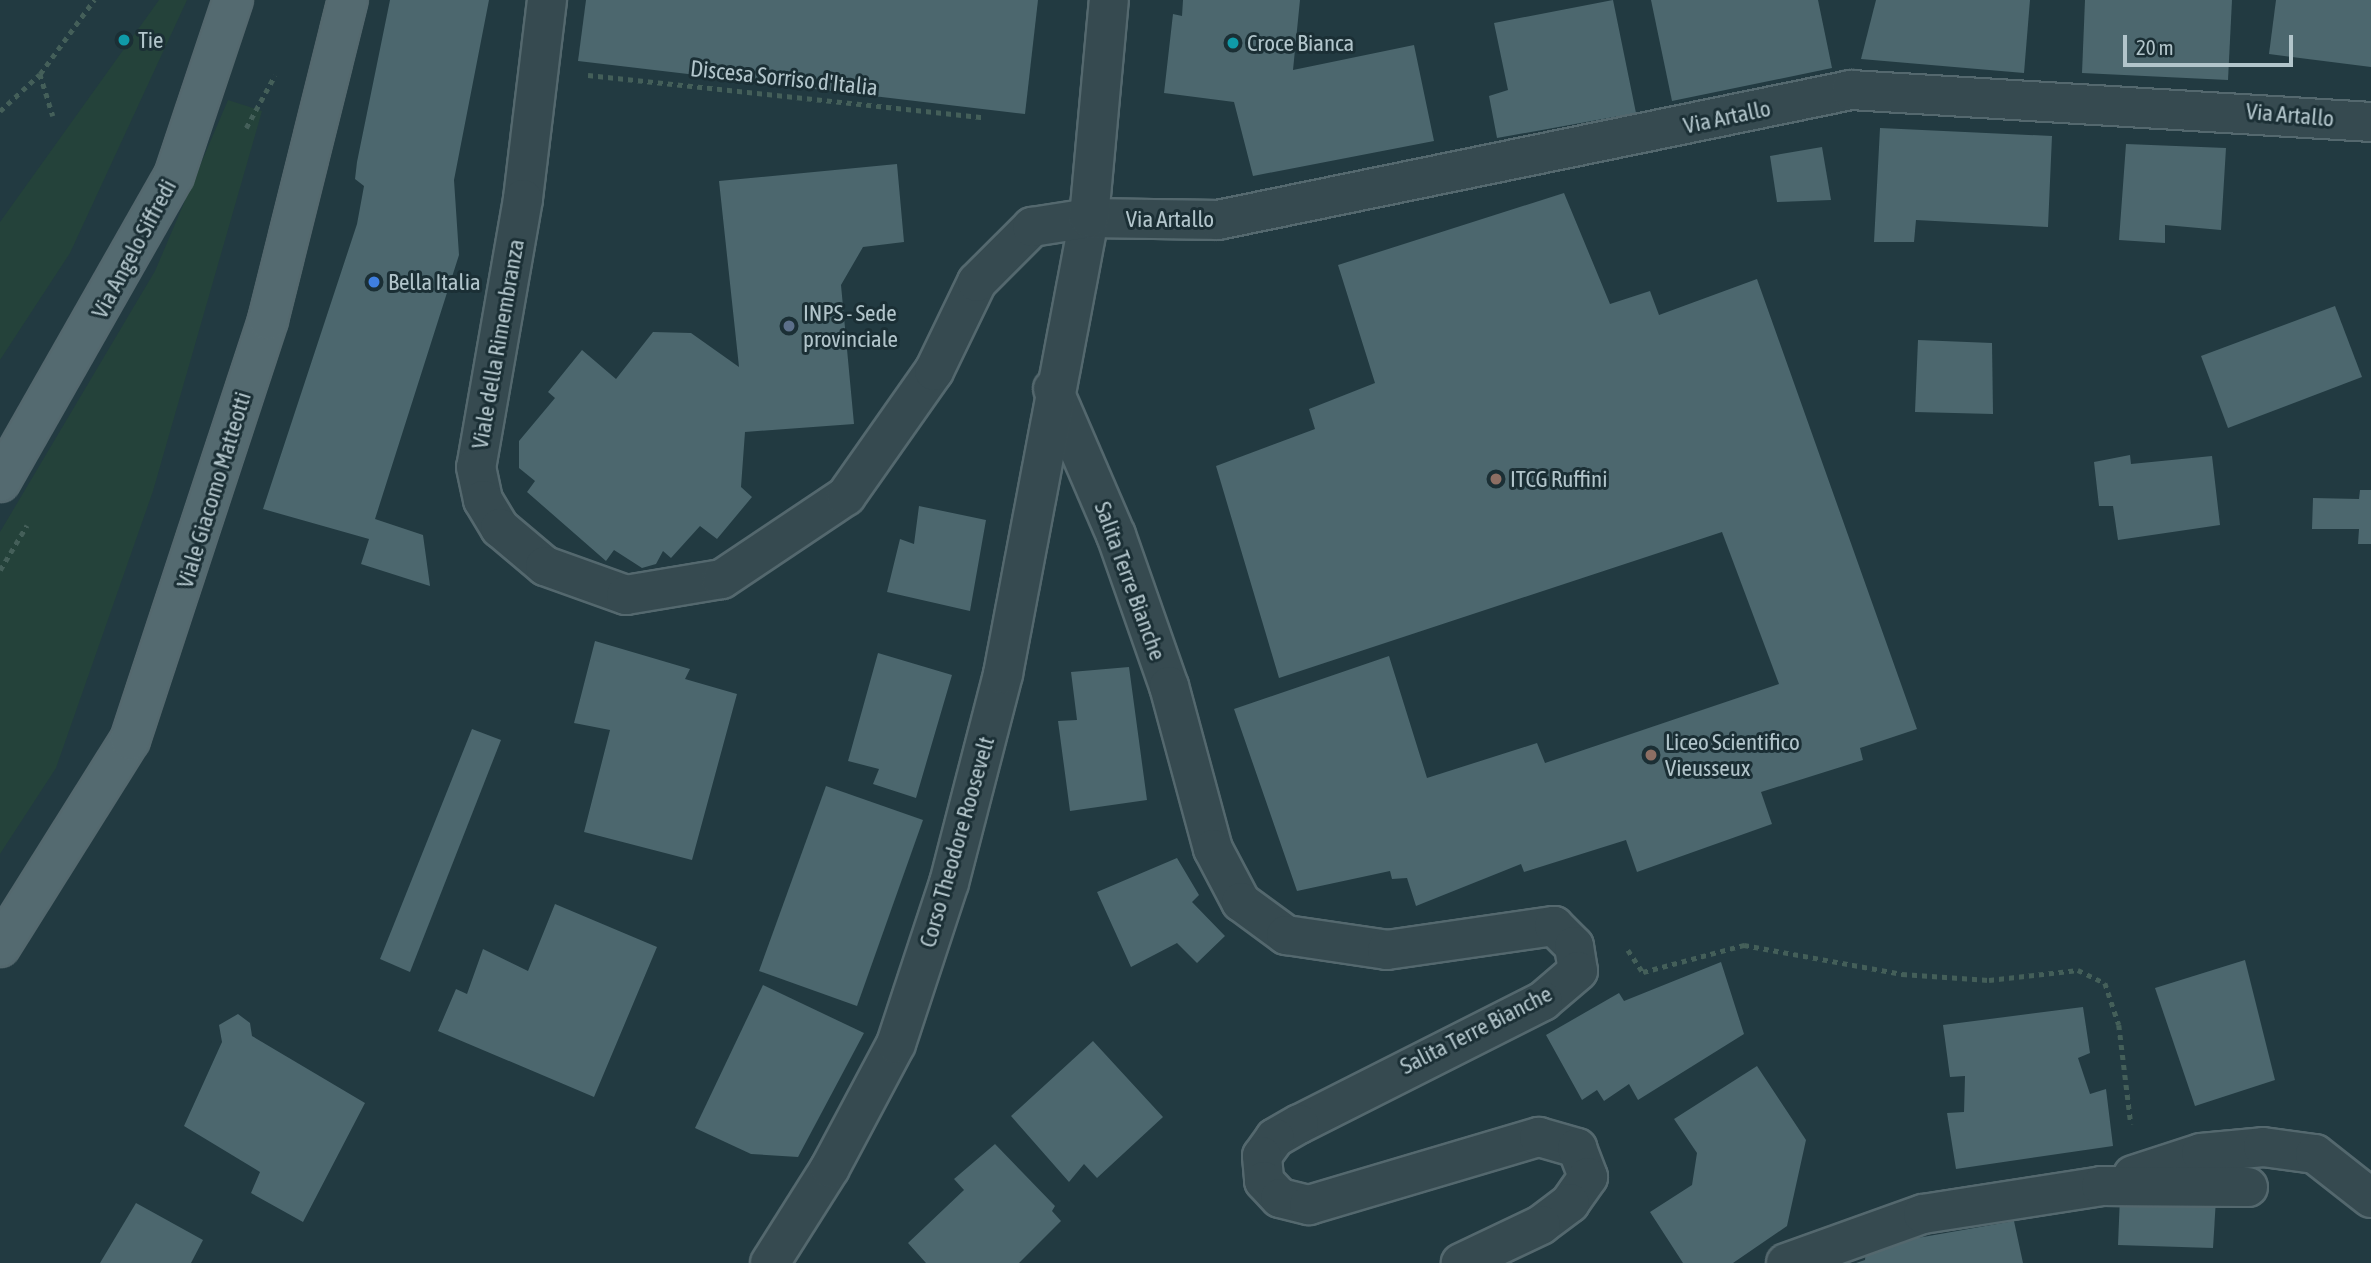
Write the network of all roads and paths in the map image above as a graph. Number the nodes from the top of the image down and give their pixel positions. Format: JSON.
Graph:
{"nodes":[{"id":1,"x":94,"y":0,"type":"edge"},
{"id":2,"x":233,"y":0,"type":"edge"},
{"id":3,"x":348,"y":0,"type":"edge"},
{"id":4,"x":547,"y":0,"type":"edge"},
{"id":5,"x":1109,"y":0,"type":"edge"},
{"id":6,"x":40,"y":74,"type":"junction"},
{"id":7,"x":582,"y":75,"type":"dead end"},
{"id":8,"x":0,"y":111,"type":"edge"},
{"id":9,"x":53,"y":116,"type":"dead end"},
{"id":10,"x":984,"y":117,"type":"dead end"},
{"id":11,"x":2371,"y":122,"type":"edge"},
{"id":12,"x":1089,"y":218,"type":"junction"},
{"id":13,"x":1053,"y":389,"type":"junction"},
{"id":14,"x":0,"y":482,"type":"edge"},
{"id":15,"x":1623,"y":940,"type":"dead end"},
{"id":16,"x":0,"y":947,"type":"edge"},
{"id":17,"x":2101,"y":1186,"type":"junction"},
{"id":18,"x":2248,"y":1187,"type":"dead end"},
{"id":19,"x":2371,"y":1198,"type":"edge"},
{"id":20,"x":769,"y":1263,"type":"edge"},
{"id":21,"x":1461,"y":1263,"type":"edge"},
{"id":22,"x":1786,"y":1263,"type":"edge"}],
"edges":[{"from":1,"to":6,"type":"path"},
{"from":2,"to":14,"type":"main road","name":"Via Angelo Siffredi"},
{"from":3,"to":16,"type":"main road","name":"Viale Giacomo Matteotti"},
{"from":4,"to":12,"type":"street","name":"Viale della Rimembranza"},
{"from":5,"to":12,"type":"street"},
{"from":6,"to":8,"type":"path"},
{"from":6,"to":9,"type":"path"},
{"from":7,"to":10,"type":"path","name":"Discesa Sorriso d'Italia"},
{"from":11,"to":12,"type":"street","name":"Via Artallo"},
{"from":12,"to":13,"type":"street","name":"Corso Theodore Roosevelt"},
{"from":13,"to":20,"type":"street","name":"Corso Theodore Roosevelt"},
{"from":13,"to":21,"type":"street","name":"Salita Terre Bianche"},
{"from":15,"to":17,"type":"path"},
{"from":17,"to":18,"type":"street"},
{"from":17,"to":19,"type":"street"},
{"from":17,"to":22,"type":"street"}]}
